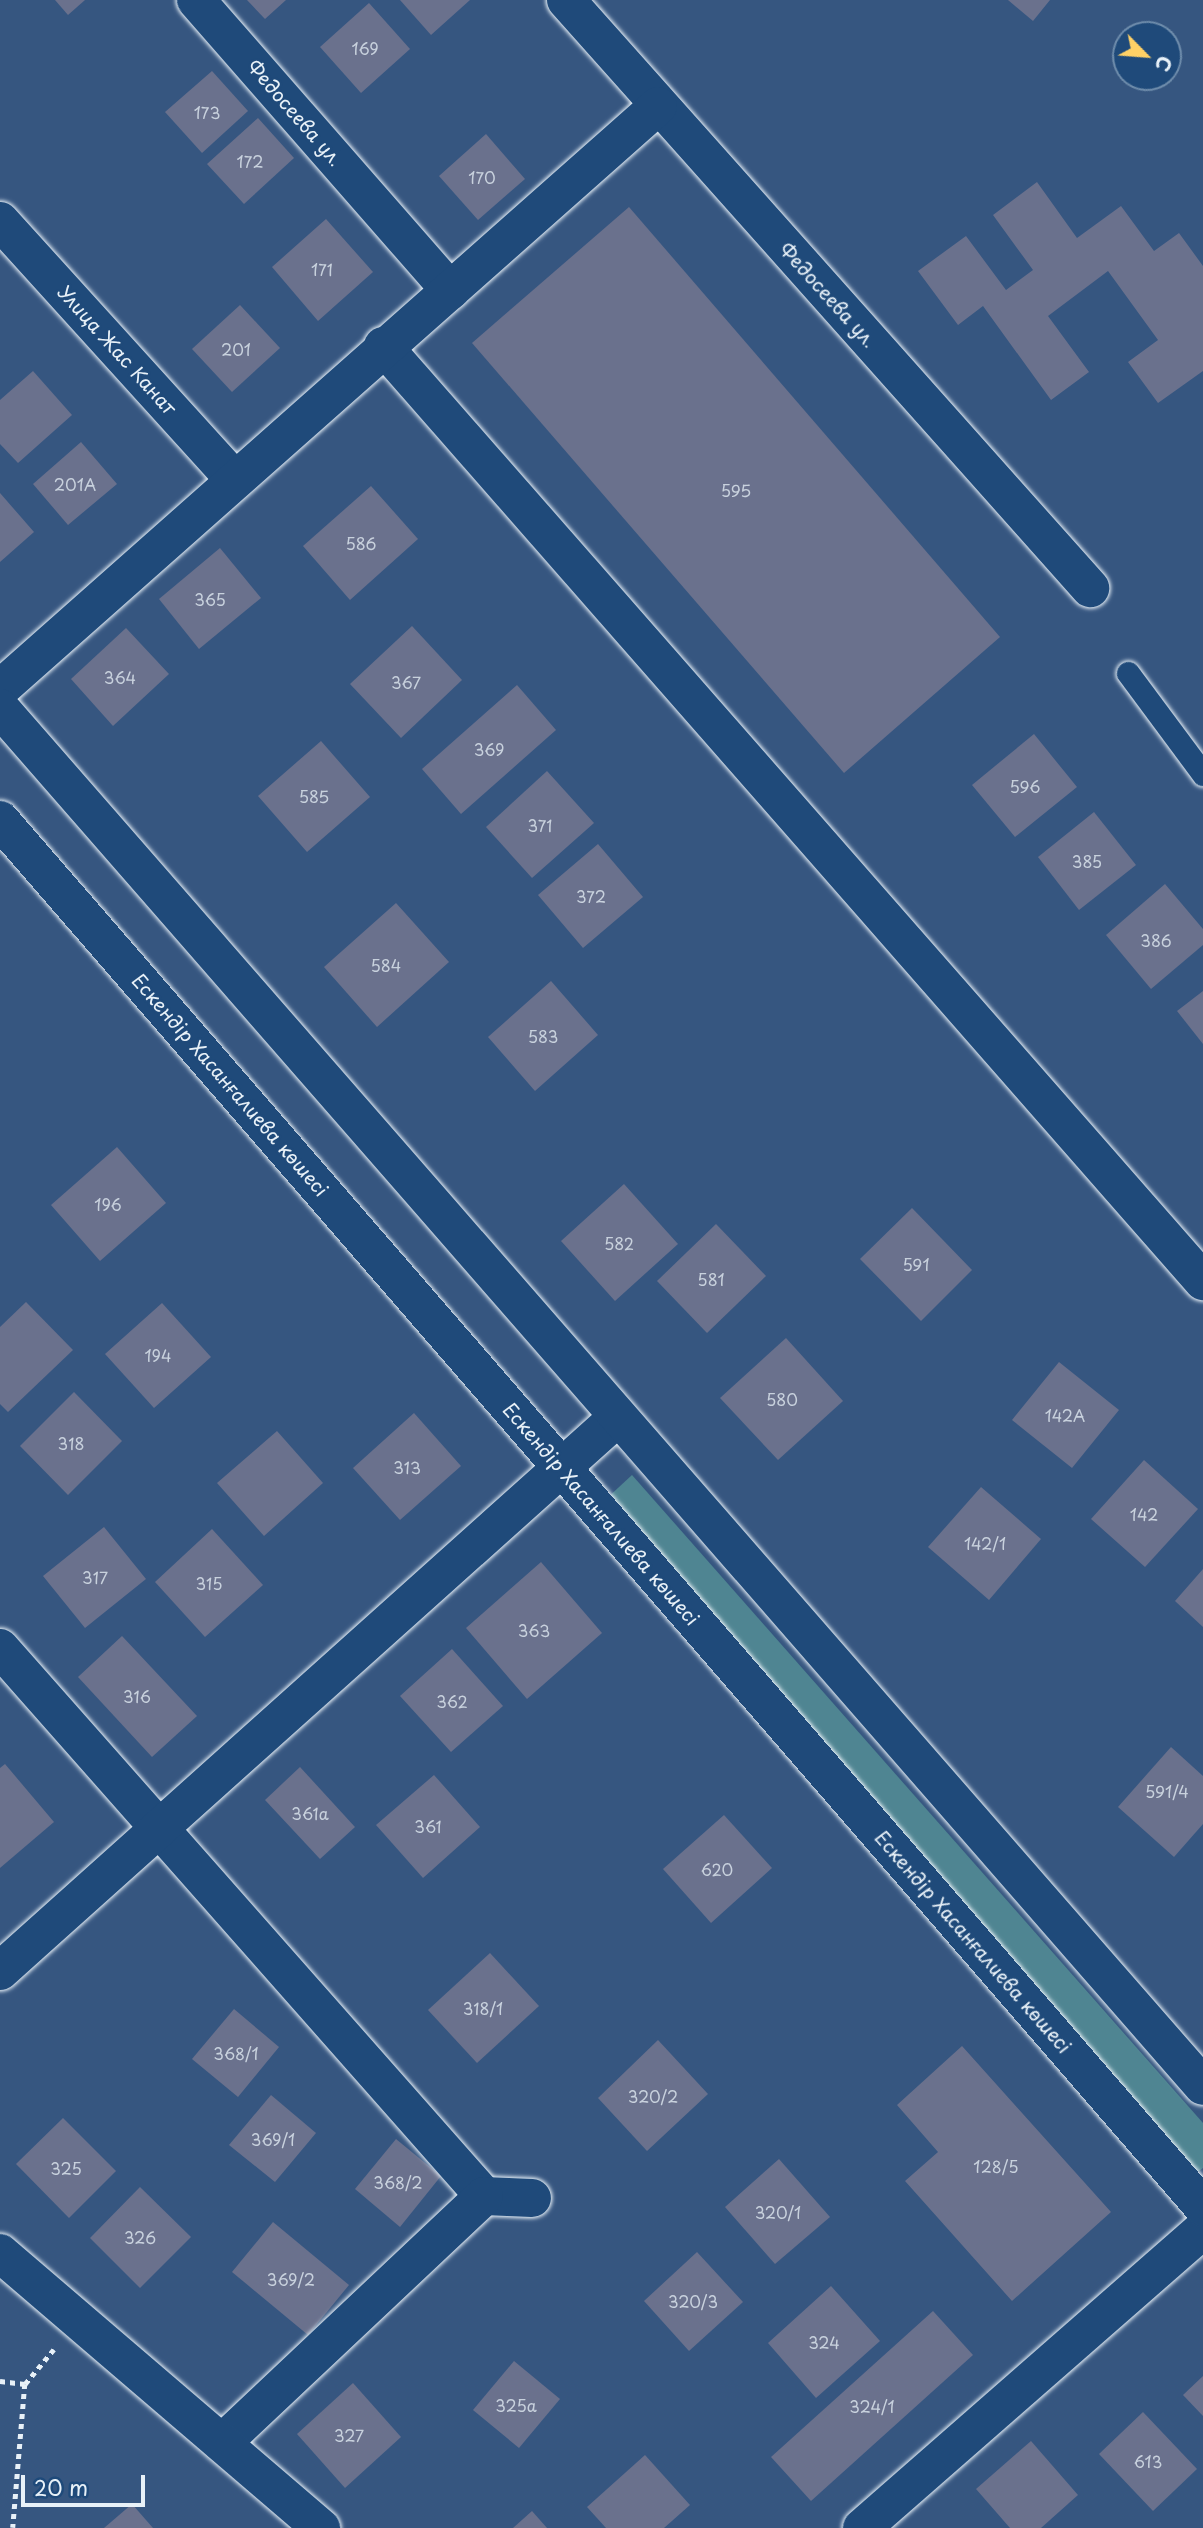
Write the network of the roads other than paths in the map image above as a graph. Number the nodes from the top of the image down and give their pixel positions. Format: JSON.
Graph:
{"nodes":[{"id":1,"x":196,"y":0,"type":"edge"},
{"id":2,"x":566,"y":0,"type":"edge"},
{"id":3,"x":658,"y":106,"type":"junction"},
{"id":4,"x":0,"y":221,"type":"edge"},
{"id":5,"x":450,"y":290,"type":"junction"},
{"id":6,"x":383,"y":346,"type":"junction"},
{"id":7,"x":233,"y":478,"type":"junction"},
{"id":8,"x":1090,"y":588,"type":"dead end"},
{"id":9,"x":1128,"y":673,"type":"dead end"},
{"id":10,"x":0,"y":689,"type":"edge"},
{"id":11,"x":0,"y":708,"type":"edge"},
{"id":12,"x":1203,"y":775,"type":"edge"},
{"id":13,"x":0,"y":820,"type":"edge"},
{"id":14,"x":1203,"y":1281,"type":"edge"},
{"id":15,"x":618,"y":1417,"type":"junction"},
{"id":16,"x":562,"y":1469,"type":"junction"},
{"id":17,"x":0,"y":1648,"type":"edge"},
{"id":18,"x":161,"y":1830,"type":"junction"},
{"id":19,"x":0,"y":1971,"type":"edge"},
{"id":20,"x":1203,"y":2086,"type":"edge"},
{"id":21,"x":484,"y":2196,"type":"junction"},
{"id":22,"x":533,"y":2198,"type":"dead end"},
{"id":23,"x":1203,"y":2207,"type":"edge"},
{"id":24,"x":1203,"y":2230,"type":"edge"},
{"id":25,"x":0,"y":2253,"type":"edge"},
{"id":26,"x":222,"y":2443,"type":"junction"},
{"id":27,"x":321,"y":2528,"type":"edge"},
{"id":28,"x":862,"y":2528,"type":"edge"}],
"edges":[{"from":1,"to":5,"type":"street","name":"Федосеева ул."},
{"from":2,"to":3,"type":"street","name":"Федосеева ул."},
{"from":3,"to":5,"type":"street"},
{"from":3,"to":8,"type":"street","name":"Федосеева ул."},
{"from":4,"to":7,"type":"street","name":"Улица Жас Канат"},
{"from":5,"to":6,"type":"street"},
{"from":6,"to":7,"type":"street"},
{"from":6,"to":14,"type":"street"},
{"from":7,"to":10,"type":"street"},
{"from":9,"to":12,"type":"lane"},
{"from":11,"to":15,"type":"street"},
{"from":13,"to":16,"type":"street","name":"Ескендір Хасанғалиева көшесі"},
{"from":15,"to":16,"type":"street"},
{"from":15,"to":20,"type":"street"},
{"from":16,"to":18,"type":"street"},
{"from":16,"to":23,"type":"street","name":"Ескендір Хасанғалиева көшесі"},
{"from":17,"to":18,"type":"street"},
{"from":18,"to":19,"type":"street"},
{"from":18,"to":21,"type":"street"},
{"from":21,"to":22,"type":"street"},
{"from":21,"to":26,"type":"street"},
{"from":24,"to":28,"type":"street"},
{"from":25,"to":26,"type":"street"},
{"from":26,"to":27,"type":"street"}]}
